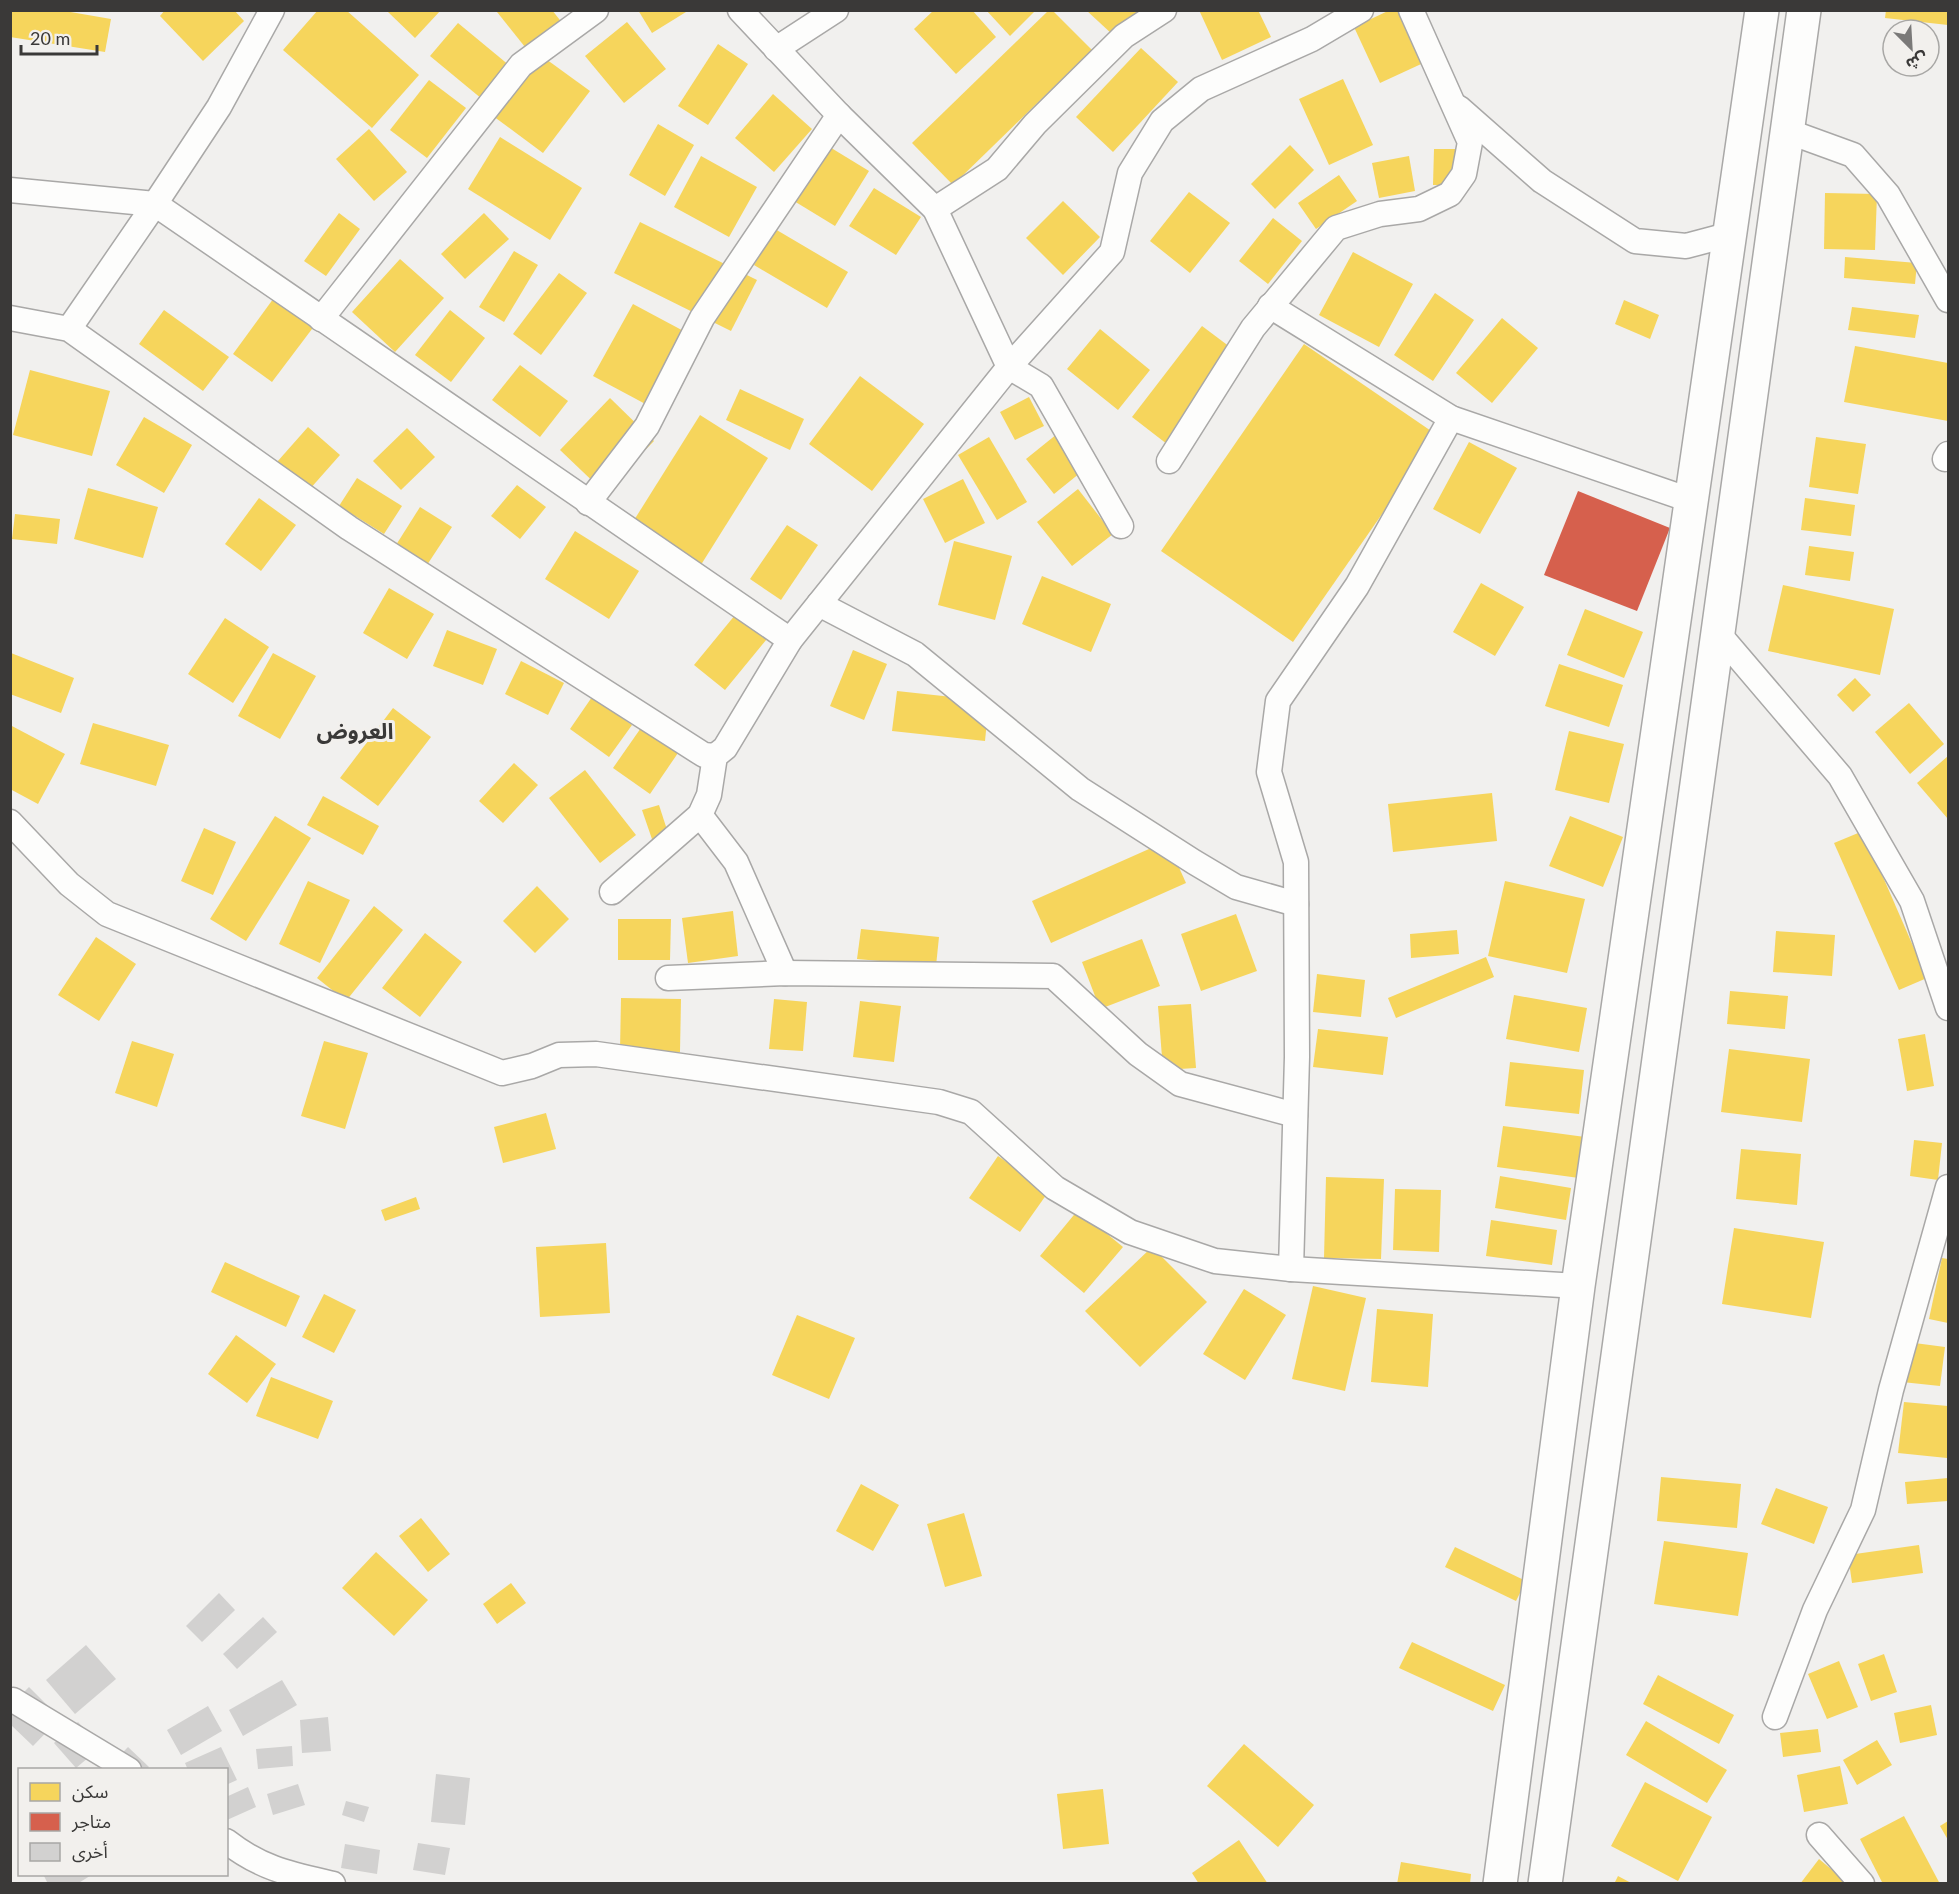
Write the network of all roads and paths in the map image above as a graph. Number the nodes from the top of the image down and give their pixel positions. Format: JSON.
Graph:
{"nodes":[{"id":1,"x":272,"y":10,"type":"edge"},
{"id":2,"x":596,"y":10,"type":"edge"},
{"id":3,"x":740,"y":10,"type":"edge"},
{"id":4,"x":836,"y":10,"type":"edge"},
{"id":5,"x":1164,"y":10,"type":"edge"},
{"id":6,"x":1361,"y":10,"type":"edge"},
{"id":7,"x":1411,"y":10,"type":"edge"},
{"id":8,"x":1762,"y":10,"type":"edge"},
{"id":9,"x":1804,"y":10,"type":"edge"},
{"id":10,"x":776,"y":49,"type":"junction"},
{"id":11,"x":1449,"y":100,"type":"junction"},
{"id":12,"x":839,"y":115,"type":"junction"},
{"id":13,"x":1787,"y":131,"type":"junction"},
{"id":14,"x":10,"y":190,"type":"edge"},
{"id":15,"x":154,"y":204,"type":"junction"},
{"id":16,"x":935,"y":209,"type":"junction"},
{"id":17,"x":1731,"y":234,"type":"junction"},
{"id":18,"x":1948,"y":300,"type":"edge"},
{"id":19,"x":1270,"y":306,"type":"junction"},
{"id":20,"x":10,"y":318,"type":"edge"},
{"id":21,"x":321,"y":319,"type":"junction"},
{"id":22,"x":69,"y":329,"type":"junction"},
{"id":23,"x":1009,"y":367,"type":"junction"},
{"id":24,"x":1451,"y":418,"type":"junction"},
{"id":25,"x":1169,"y":461,"type":"dead end"},
{"id":26,"x":1693,"y":501,"type":"junction"},
{"id":27,"x":588,"y":503,"type":"junction"},
{"id":28,"x":1121,"y":526,"type":"dead end"},
{"id":29,"x":819,"y":604,"type":"junction"},
{"id":30,"x":1718,"y":633,"type":"junction"},
{"id":31,"x":790,"y":640,"type":"junction"},
{"id":32,"x":1668,"y":672,"type":"junction"},
{"id":33,"x":1712,"y":678,"type":"junction"},
{"id":34,"x":716,"y":756,"type":"junction"},
{"id":35,"x":700,"y":815,"type":"junction"},
{"id":36,"x":10,"y":822,"type":"edge"},
{"id":37,"x":612,"y":892,"type":"dead end"},
{"id":38,"x":1296,"y":904,"type":"junction"},
{"id":39,"x":785,"y":973,"type":"junction"},
{"id":40,"x":668,"y":978,"type":"dead end"},
{"id":41,"x":1948,"y":1008,"type":"edge"},
{"id":42,"x":1295,"y":1115,"type":"junction"},
{"id":43,"x":1948,"y":1195,"type":"edge"},
{"id":44,"x":1291,"y":1269,"type":"junction"},
{"id":45,"x":1578,"y":1286,"type":"junction"},
{"id":46,"x":1537,"y":1596,"type":"junction"},
{"id":47,"x":1584,"y":1600,"type":"junction"},
{"id":48,"x":13,"y":1700,"type":"dead end"},
{"id":49,"x":1775,"y":1717,"type":"dead end"},
{"id":50,"x":126,"y":1768,"type":"edge"},
{"id":51,"x":1819,"y":1835,"type":"dead end"},
{"id":52,"x":228,"y":1842,"type":"edge"},
{"id":53,"x":333,"y":1884,"type":"edge"},
{"id":54,"x":1500,"y":1884,"type":"edge"},
{"id":55,"x":1545,"y":1884,"type":"edge"},
{"id":56,"x":1862,"y":1884,"type":"edge"}],
"edges":[{"from":1,"to":15,"type":"street"},
{"from":2,"to":21,"type":"street"},
{"from":3,"to":10,"type":"street"},
{"from":4,"to":10,"type":"street"},
{"from":5,"to":16,"type":"street"},
{"from":6,"to":23,"type":"street"},
{"from":7,"to":11,"type":"street"},
{"from":8,"to":17,"type":"main road"},
{"from":9,"to":13,"type":"main road"},
{"from":10,"to":12,"type":"street"},
{"from":11,"to":17,"type":"street"},
{"from":11,"to":19,"type":"street"},
{"from":12,"to":16,"type":"street"},
{"from":12,"to":27,"type":"street"},
{"from":13,"to":18,"type":"street"},
{"from":13,"to":30,"type":"main road"},
{"from":14,"to":15,"type":"street"},
{"from":15,"to":21,"type":"street"},
{"from":15,"to":22,"type":"street"},
{"from":16,"to":23,"type":"street"},
{"from":17,"to":26,"type":"main road"},
{"from":19,"to":24,"type":"street"},
{"from":19,"to":25,"type":"street"},
{"from":20,"to":22,"type":"street"},
{"from":21,"to":27,"type":"street"},
{"from":22,"to":34,"type":"street"},
{"from":23,"to":28,"type":"street"},
{"from":23,"to":29,"type":"street"},
{"from":24,"to":26,"type":"street"},
{"from":24,"to":38,"type":"street"},
{"from":26,"to":32,"type":"main road"},
{"from":27,"to":31,"type":"street"},
{"from":29,"to":31,"type":"street"},
{"from":29,"to":38,"type":"street"},
{"from":30,"to":33,"type":"main road"},
{"from":30,"to":41,"type":"street"},
{"from":31,"to":34,"type":"street"},
{"from":32,"to":33,"type":"main road"},
{"from":32,"to":45,"type":"main road"},
{"from":33,"to":47,"type":"main road"},
{"from":34,"to":35,"type":"street"},
{"from":35,"to":37,"type":"street"},
{"from":35,"to":39,"type":"street"},
{"from":36,"to":44,"type":"street"},
{"from":38,"to":42,"type":"street"},
{"from":39,"to":40,"type":"street"},
{"from":39,"to":42,"type":"street"},
{"from":42,"to":44,"type":"street"},
{"from":43,"to":49,"type":"street"},
{"from":44,"to":45,"type":"street"},
{"from":45,"to":46,"type":"main road"},
{"from":46,"to":47,"type":"main road"},
{"from":46,"to":54,"type":"main road"},
{"from":47,"to":55,"type":"main road"},
{"from":48,"to":50,"type":"street"},
{"from":51,"to":56,"type":"street"},
{"from":52,"to":53,"type":"street"}]}
